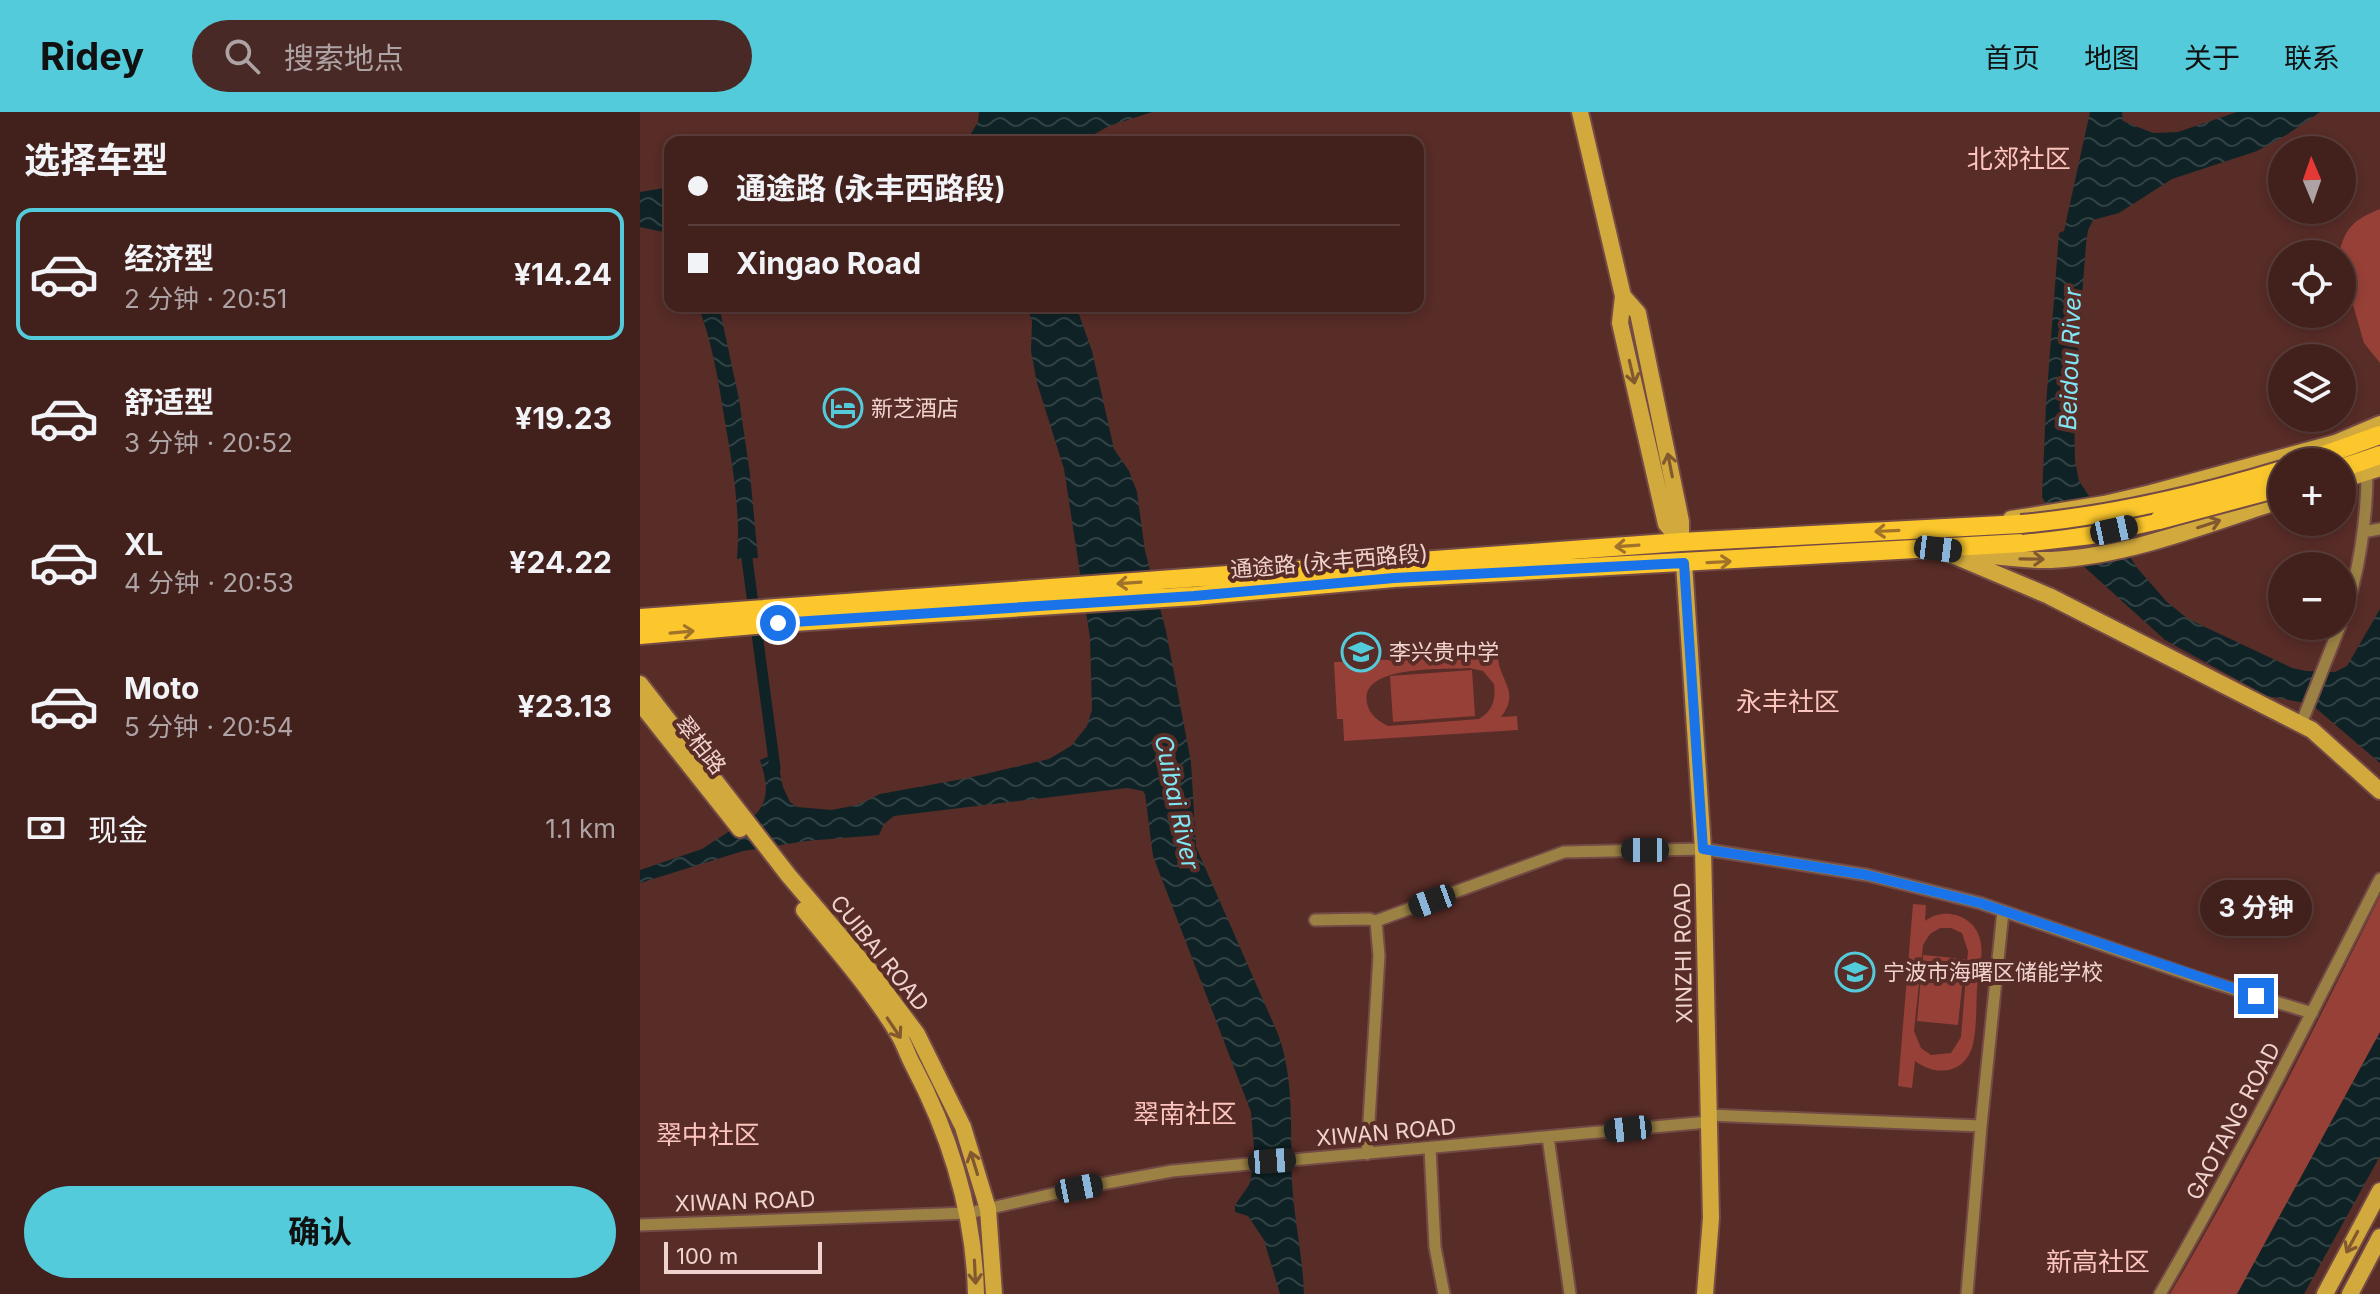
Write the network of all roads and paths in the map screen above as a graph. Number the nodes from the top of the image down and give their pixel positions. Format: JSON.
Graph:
{"nodes":[{"id":1,"x":1580,"y":112,"type":"edge"},
{"id":2,"x":2380,"y":424,"type":"edge"},
{"id":3,"x":2380,"y":435,"type":"edge"},
{"id":4,"x":2344,"y":448,"type":"edge"},
{"id":5,"x":2380,"y":455,"type":"edge"},
{"id":6,"x":2356,"y":463,"type":"edge"},
{"id":7,"x":2374,"y":470,"type":"edge"},
{"id":8,"x":2268,"y":474,"type":"edge"},
{"id":9,"x":2268,"y":491,"type":"edge"},
{"id":10,"x":2268,"y":504,"type":"edge"},
{"id":11,"x":1984,"y":525,"type":"junction"},
{"id":12,"x":2380,"y":529,"type":"edge"},
{"id":13,"x":2363,"y":532,"type":"junction"},
{"id":14,"x":2022,"y":534,"type":"junction"},
{"id":15,"x":1681,"y":542,"type":"junction"},
{"id":16,"x":1938,"y":549,"type":"junction"},
{"id":17,"x":2356,"y":561,"type":"edge"},
{"id":18,"x":1684,"y":563,"type":"junction"},
{"id":19,"x":1081,"y":594,"type":"junction"},
{"id":20,"x":640,"y":618,"type":"edge"},
{"id":21,"x":722,"y":620,"type":"junction"},
{"id":22,"x":640,"y":635,"type":"edge"},
{"id":23,"x":2334,"y":640,"type":"edge"},
{"id":24,"x":640,"y":684,"type":"edge"},
{"id":25,"x":640,"y":703,"type":"edge"},
{"id":26,"x":2301,"y":724,"type":"junction"},
{"id":27,"x":2380,"y":791,"type":"edge"},
{"id":28,"x":731,"y":810,"type":"junction"},
{"id":29,"x":1703,"y":849,"type":"junction"},
{"id":30,"x":783,"y":876,"type":"junction"},
{"id":31,"x":2380,"y":879,"type":"edge"},
{"id":32,"x":2003,"y":911,"type":"junction"},
{"id":33,"x":1315,"y":920,"type":"dead end"},
{"id":34,"x":1376,"y":921,"type":"junction"},
{"id":35,"x":2312,"y":1013,"type":"junction"},
{"id":36,"x":1708,"y":1118,"type":"junction"},
{"id":37,"x":1981,"y":1126,"type":"junction"},
{"id":38,"x":1548,"y":1137,"type":"junction"},
{"id":39,"x":1430,"y":1148,"type":"junction"},
{"id":40,"x":1367,"y":1154,"type":"junction"},
{"id":41,"x":2380,"y":1191,"type":"edge"},
{"id":42,"x":988,"y":1209,"type":"junction"},
{"id":43,"x":969,"y":1213,"type":"junction"},
{"id":44,"x":640,"y":1225,"type":"edge"},
{"id":45,"x":2380,"y":1237,"type":"edge"},
{"id":46,"x":976,"y":1294,"type":"edge"},
{"id":47,"x":994,"y":1294,"type":"edge"},
{"id":48,"x":1444,"y":1294,"type":"edge"},
{"id":49,"x":1570,"y":1294,"type":"edge"},
{"id":50,"x":1705,"y":1294,"type":"edge"},
{"id":51,"x":1967,"y":1294,"type":"edge"},
{"id":52,"x":2160,"y":1294,"type":"edge"},
{"id":53,"x":2325,"y":1294,"type":"edge"},
{"id":54,"x":2350,"y":1294,"type":"edge"}],
"edges":[{"from":1,"to":15,"type":"main road"},
{"from":2,"to":11,"type":"main road"},
{"from":3,"to":4,"type":"main road"},
{"from":5,"to":6,"type":"main road"},
{"from":7,"to":13,"type":"street"},
{"from":8,"to":14,"type":"main road","bridge":true},
{"from":9,"to":14,"type":"main road","bridge":true},
{"from":16,"to":10,"type":"main road","one_way":true},
{"from":11,"to":14,"type":"main road","name":"通途路 (永丰西路段)"},
{"from":11,"to":15,"type":"main road","name":"通途路 (永丰西路段)","one_way":true},
{"from":12,"to":13,"type":"street"},
{"from":13,"to":17,"type":"street"},
{"from":14,"to":16,"type":"main road","name":"通途路 (永丰西路段)"},
{"from":15,"to":19,"type":"main road","name":"通途路 (永丰西路段)","one_way":true},
{"from":18,"to":16,"type":"main road","name":"通途路 (永丰西路段)","one_way":true},
{"from":16,"to":26,"type":"main road"},
{"from":18,"to":19,"type":"main road","name":"通途路 (永丰西路段)"},
{"from":18,"to":29,"type":"main road","name":"XINZHI ROAD"},
{"from":19,"to":21,"type":"main road","name":"通途路 (永丰西路段)"},
{"from":20,"to":21,"type":"main road","name":"通途路 (永丰西路段)"},
{"from":22,"to":21,"type":"main road","name":"通途路 (永丰西路段)","one_way":true},
{"from":23,"to":26,"type":"street"},
{"from":24,"to":28,"type":"main road","name":"CUIBAI ROAD"},
{"from":25,"to":28,"type":"main road","name":"翠柏路"},
{"from":26,"to":27,"type":"main road"},
{"from":28,"to":30,"type":"main road","name":"CUIBAI ROAD"},
{"from":29,"to":32,"type":"street"},
{"from":29,"to":34,"type":"street"},
{"from":29,"to":36,"type":"main road","name":"XINZHI ROAD"},
{"from":42,"to":30,"type":"main road","name":"CUIBAI ROAD","one_way":true},
{"from":30,"to":43,"type":"main road","name":"CUIBAI ROAD","one_way":true},
{"from":31,"to":35,"type":"street","name":"GAOTANG ROAD"},
{"from":32,"to":35,"type":"street"},
{"from":32,"to":37,"type":"street"},
{"from":33,"to":34,"type":"street"},
{"from":34,"to":40,"type":"street"},
{"from":35,"to":52,"type":"street","name":"GAOTANG ROAD"},
{"from":36,"to":37,"type":"street","name":"XIWAN ROAD"},
{"from":36,"to":38,"type":"street","name":"XIWAN ROAD"},
{"from":36,"to":50,"type":"main road","name":"XINZHI ROAD"},
{"from":37,"to":51,"type":"street"},
{"from":38,"to":39,"type":"street","name":"XIWAN ROAD"},
{"from":38,"to":49,"type":"street"},
{"from":39,"to":40,"type":"street","name":"XIWAN ROAD"},
{"from":39,"to":48,"type":"street"},
{"from":40,"to":42,"type":"street","name":"XIWAN ROAD"},
{"from":41,"to":53,"type":"main road","one_way":true},
{"from":42,"to":43,"type":"street","name":"XIWAN ROAD"},
{"from":42,"to":47,"type":"main road","name":"CUIBAI ROAD"},
{"from":43,"to":44,"type":"street","name":"XIWAN ROAD"},
{"from":43,"to":46,"type":"main road","name":"CUIBAI ROAD","one_way":true},
{"from":45,"to":54,"type":"main road"}]}
